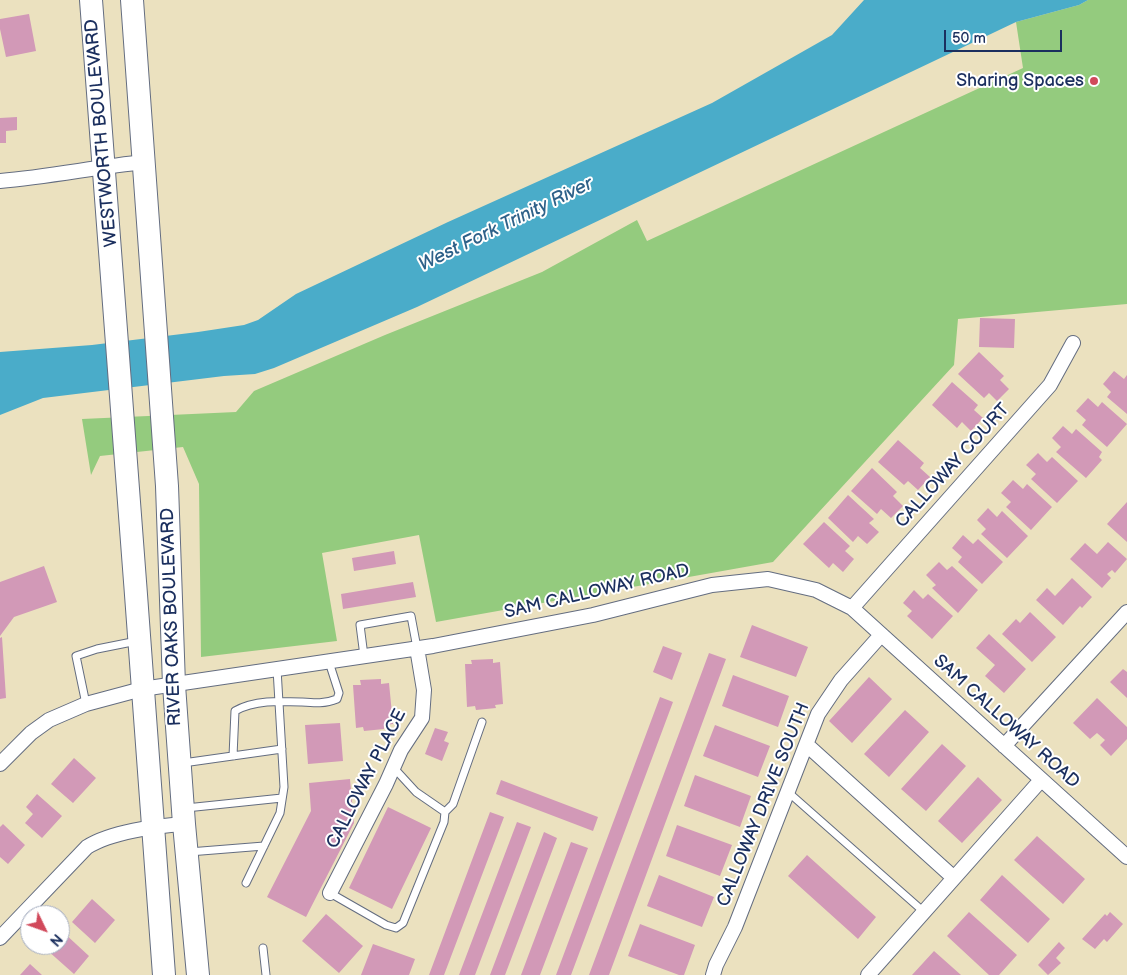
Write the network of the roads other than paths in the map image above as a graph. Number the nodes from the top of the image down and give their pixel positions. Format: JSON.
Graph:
{"nodes":[{"id":1,"x":91,"y":0,"type":"edge"},
{"id":2,"x":132,"y":0,"type":"edge"},
{"id":3,"x":144,"y":162,"type":"junction"},
{"id":4,"x":105,"y":166,"type":"junction"},
{"id":5,"x":0,"y":181,"type":"edge"},
{"id":6,"x":113,"y":266,"type":"joint"},
{"id":7,"x":1073,"y":342,"type":"dead end"},
{"id":8,"x":852,"y":608,"type":"junction"},
{"id":9,"x":1127,"y":612,"type":"edge"},
{"id":10,"x":881,"y":634,"type":"junction"},
{"id":11,"x":140,"y":641,"type":"junction"},
{"id":12,"x":417,"y":648,"type":"junction"},
{"id":13,"x":364,"y":656,"type":"junction"},
{"id":14,"x":329,"y":662,"type":"junction"},
{"id":15,"x":277,"y":669,"type":"junction"},
{"id":16,"x":174,"y":685,"type":"junction"},
{"id":17,"x":142,"y":689,"type":"junction"},
{"id":18,"x":279,"y":701,"type":"junction"},
{"id":19,"x":86,"y":704,"type":"junction"},
{"id":20,"x":482,"y":722,"type":"dead end"},
{"id":21,"x":807,"y":745,"type":"junction"},
{"id":22,"x":1004,"y":746,"type":"junction"},
{"id":23,"x":282,"y":749,"type":"junction"},
{"id":24,"x":233,"y":756,"type":"junction"},
{"id":25,"x":179,"y":763,"type":"junction"},
{"id":26,"x":0,"y":764,"type":"edge"},
{"id":27,"x":394,"y":767,"type":"junction"},
{"id":28,"x":1041,"y":780,"type":"junction"},
{"id":29,"x":788,"y":792,"type":"junction"},
{"id":30,"x":282,"y":798,"type":"junction"},
{"id":31,"x":445,"y":812,"type":"junction"},
{"id":32,"x":183,"y":816,"type":"junction"},
{"id":33,"x":152,"y":827,"type":"junction"},
{"id":34,"x":264,"y":846,"type":"junction"},
{"id":35,"x":186,"y":852,"type":"junction"},
{"id":36,"x":1125,"y":852,"type":"edge"},
{"id":37,"x":954,"y":878,"type":"junction"},
{"id":38,"x":246,"y":883,"type":"dead end"},
{"id":39,"x":330,"y":893,"type":"joint"},
{"id":40,"x":924,"y":912,"type":"junction"},
{"id":41,"x":0,"y":938,"type":"edge"},
{"id":42,"x":263,"y":948,"type":"dead end"},
{"id":43,"x":164,"y":975,"type":"edge"},
{"id":44,"x":198,"y":975,"type":"edge"},
{"id":45,"x":266,"y":975,"type":"edge"},
{"id":46,"x":713,"y":975,"type":"edge"},
{"id":47,"x":868,"y":975,"type":"edge"}],
"edges":[{"from":1,"to":4,"type":"main road","name":"WESTWORTH BOULEVARD"},
{"from":2,"to":3,"type":"main road"},
{"from":3,"to":4,"type":"street"},
{"from":3,"to":16,"type":"main road","name":"RIVER OAKS BOULEVARD"},
{"from":4,"to":5,"type":"street"},
{"from":4,"to":6,"type":"main road","name":"WESTWORTH BOULEVARD"},
{"from":6,"to":11,"type":"main road","name":"RIVER OAKS BOULEVARD"},
{"from":7,"to":8,"type":"street","name":"CALLOWAY COURT"},
{"from":8,"to":10,"type":"street","name":"SAM CALLOWAY ROAD"},
{"from":8,"to":12,"type":"street","name":"SAM CALLOWAY ROAD"},
{"from":9,"to":22,"type":"street"},
{"from":10,"to":21,"type":"street","name":"CALLOWAY DRIVE SOUTH"},
{"from":10,"to":22,"type":"street","name":"SAM CALLOWAY ROAD"},
{"from":11,"to":17,"type":"main road","name":"RIVER OAKS BOULEVARD"},
{"from":11,"to":19,"type":"lane"},
{"from":12,"to":13,"type":"street","name":"SAM CALLOWAY ROAD"},
{"from":12,"to":13,"type":"lane"},
{"from":12,"to":27,"type":"street","name":"CALLOWAY PLACE"},
{"from":13,"to":14,"type":"street","name":"SAM CALLOWAY ROAD"},
{"from":14,"to":15,"type":"street","name":"SAM CALLOWAY ROAD"},
{"from":14,"to":18,"type":"lane"},
{"from":15,"to":16,"type":"street","name":"SAM CALLOWAY ROAD"},
{"from":15,"to":18,"type":"lane"},
{"from":16,"to":17,"type":"street","name":"SAM CALLOWAY ROAD"},
{"from":16,"to":25,"type":"main road","name":"RIVER OAKS BOULEVARD"},
{"from":17,"to":19,"type":"street","name":"SAM CALLOWAY ROAD"},
{"from":17,"to":33,"type":"main road","name":"RIVER OAKS BOULEVARD"},
{"from":18,"to":23,"type":"lane"},
{"from":18,"to":24,"type":"lane"},
{"from":19,"to":26,"type":"street","name":"SAM CALLOWAY ROAD"},
{"from":20,"to":31,"type":"lane"},
{"from":21,"to":29,"type":"street","name":"CALLOWAY DRIVE SOUTH"},
{"from":21,"to":37,"type":"street"},
{"from":22,"to":28,"type":"street","name":"SAM CALLOWAY ROAD"},
{"from":23,"to":24,"type":"lane"},
{"from":23,"to":30,"type":"lane"},
{"from":24,"to":25,"type":"lane"},
{"from":25,"to":32,"type":"main road","name":"RIVER OAKS BOULEVARD"},
{"from":27,"to":31,"type":"lane"},
{"from":27,"to":39,"type":"street","name":"CALLOWAY PLACE"},
{"from":28,"to":36,"type":"street","name":"SAM CALLOWAY ROAD"},
{"from":28,"to":37,"type":"street"},
{"from":29,"to":40,"type":"lane"},
{"from":29,"to":46,"type":"street","name":"CALLOWAY DRIVE SOUTH"},
{"from":30,"to":32,"type":"lane"},
{"from":30,"to":34,"type":"lane"},
{"from":31,"to":39,"type":"lane"},
{"from":32,"to":33,"type":"street"},
{"from":32,"to":35,"type":"main road","name":"RIVER OAKS BOULEVARD"},
{"from":33,"to":41,"type":"street"},
{"from":33,"to":43,"type":"main road","name":"RIVER OAKS BOULEVARD"},
{"from":34,"to":35,"type":"lane"},
{"from":34,"to":38,"type":"lane"},
{"from":35,"to":44,"type":"main road","name":"RIVER OAKS BOULEVARD"},
{"from":37,"to":40,"type":"street"},
{"from":40,"to":47,"type":"street"},
{"from":42,"to":45,"type":"lane"}]}
